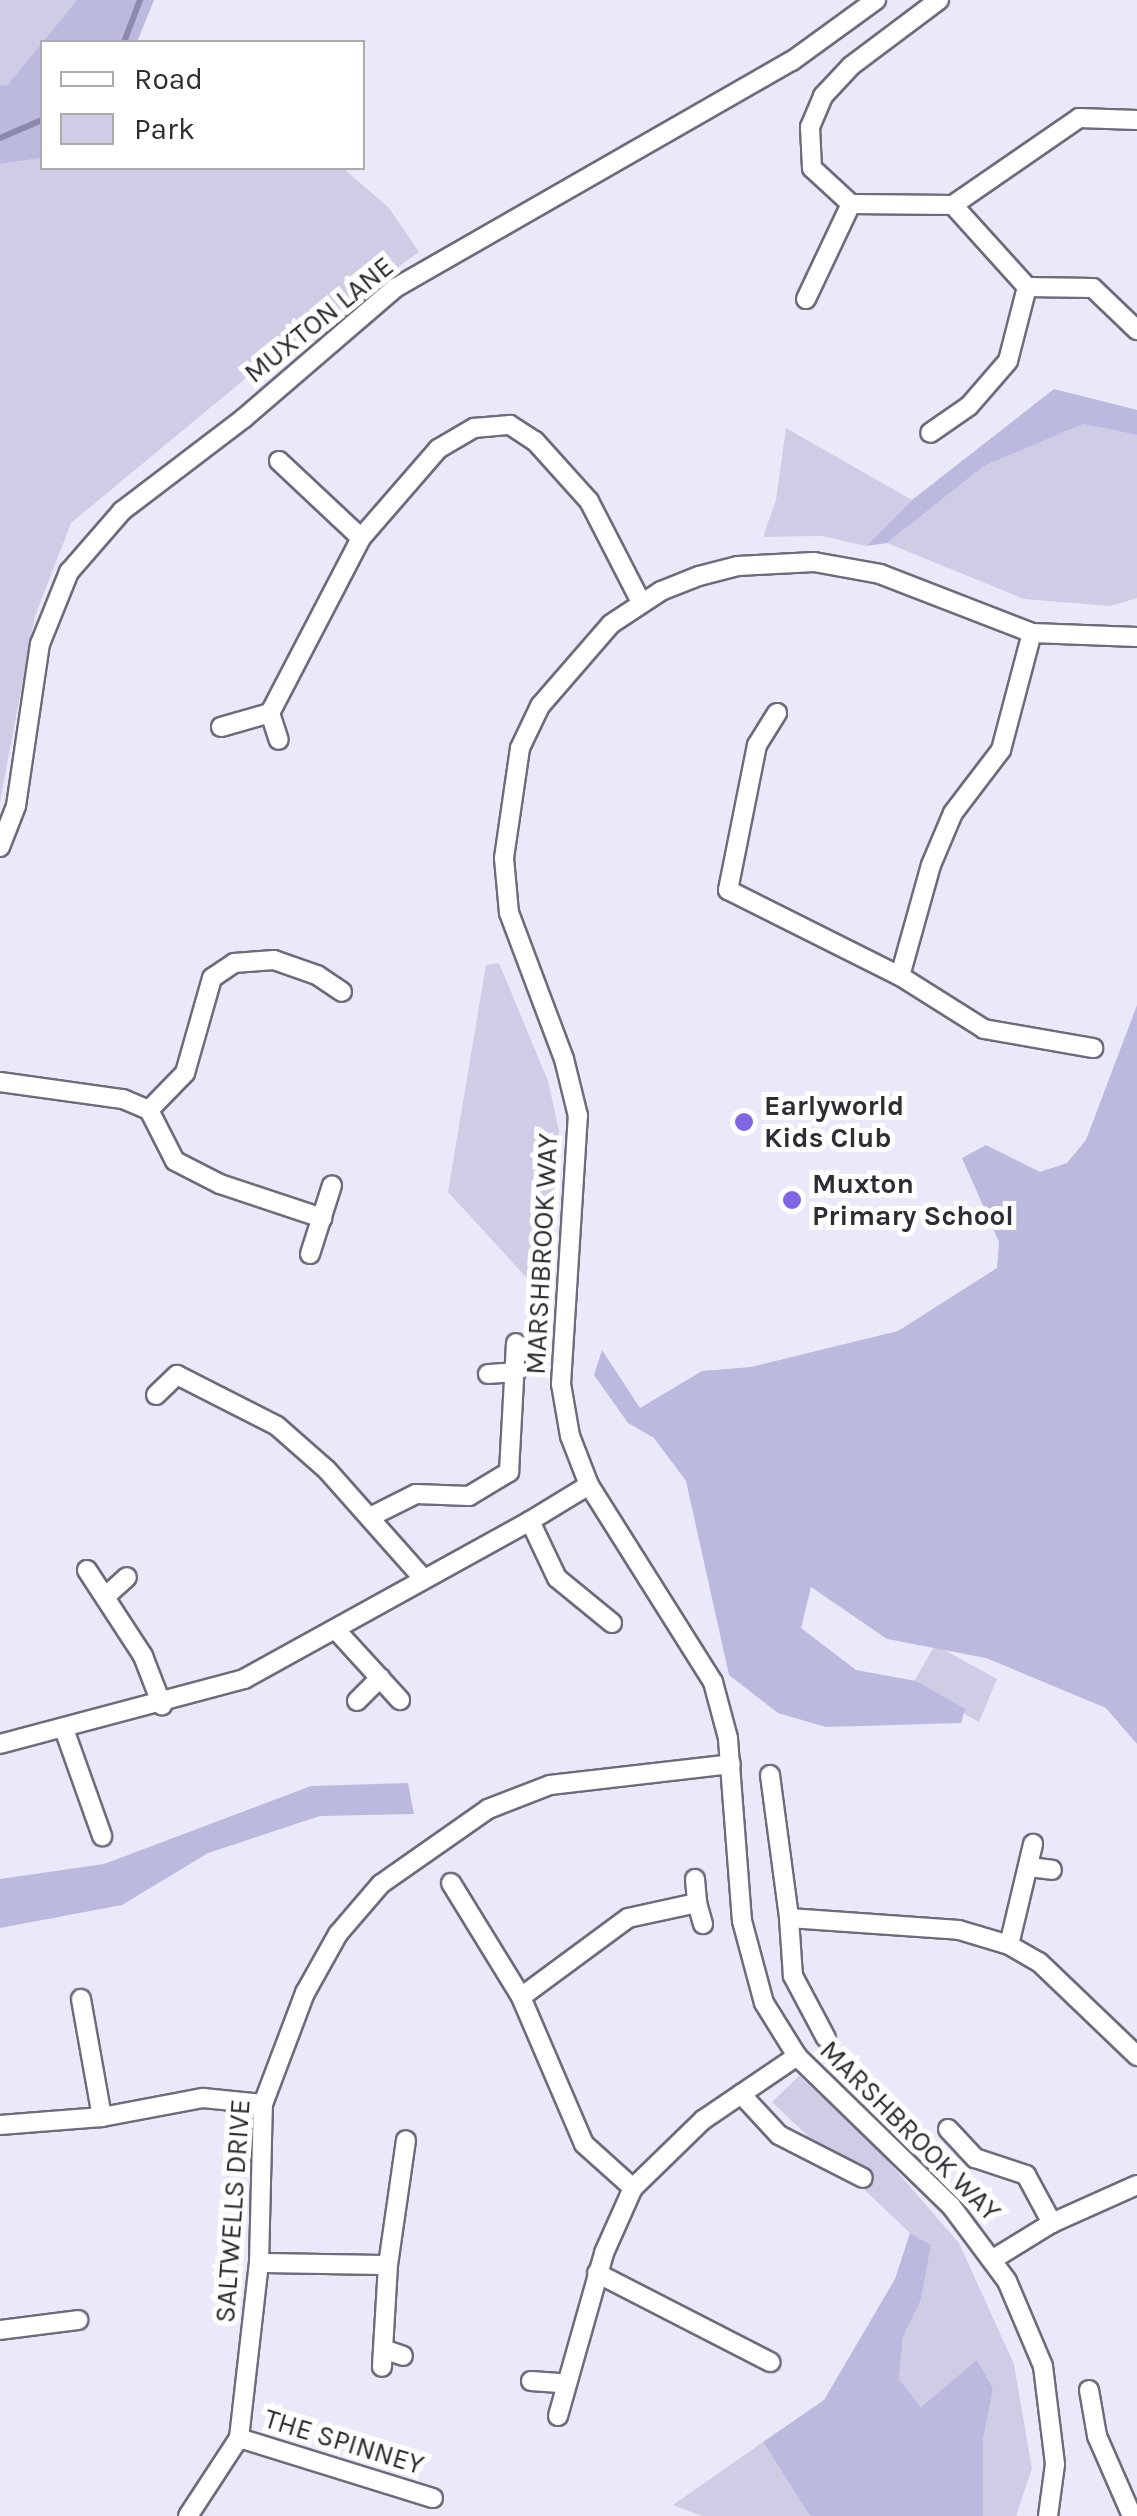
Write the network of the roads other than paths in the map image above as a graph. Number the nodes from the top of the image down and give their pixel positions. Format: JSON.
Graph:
{"nodes":[{"id":1,"x":876,"y":0,"type":"edge"},
{"id":2,"x":939,"y":0,"type":"edge"},
{"id":3,"x":1137,"y":120,"type":"edge"},
{"id":4,"x":852,"y":204,"type":"junction"},
{"id":5,"x":954,"y":205,"type":"junction"},
{"id":6,"x":1027,"y":287,"type":"junction"},
{"id":7,"x":806,"y":299,"type":"dead end"},
{"id":8,"x":1137,"y":330,"type":"edge"},
{"id":9,"x":930,"y":433,"type":"dead end"},
{"id":10,"x":280,"y":460,"type":"dead end"},
{"id":11,"x":360,"y":538,"type":"junction"},
{"id":12,"x":641,"y":602,"type":"junction"},
{"id":13,"x":1032,"y":633,"type":"junction"},
{"id":14,"x":1137,"y":637,"type":"edge"},
{"id":15,"x":270,"y":712,"type":"junction"},
{"id":16,"x":777,"y":713,"type":"dead end"},
{"id":17,"x":221,"y":727,"type":"dead end"},
{"id":18,"x":279,"y":740,"type":"dead end"},
{"id":19,"x":0,"y":847,"type":"edge"},
{"id":20,"x":900,"y":976,"type":"junction"},
{"id":21,"x":342,"y":992,"type":"dead end"},
{"id":22,"x":1093,"y":1048,"type":"dead end"},
{"id":23,"x":0,"y":1082,"type":"edge"},
{"id":24,"x":149,"y":1110,"type":"junction"},
{"id":25,"x":332,"y":1186,"type":"dead end"},
{"id":26,"x":322,"y":1218,"type":"junction"},
{"id":27,"x":310,"y":1254,"type":"dead end"},
{"id":28,"x":516,"y":1343,"type":"dead end"},
{"id":29,"x":516,"y":1372,"type":"junction"},
{"id":30,"x":488,"y":1374,"type":"dead end"},
{"id":31,"x":156,"y":1396,"type":"dead end"},
{"id":32,"x":589,"y":1485,"type":"junction"},
{"id":33,"x":370,"y":1518,"type":"junction"},
{"id":34,"x":530,"y":1521,"type":"junction"},
{"id":35,"x":87,"y":1570,"type":"dead end"},
{"id":36,"x":127,"y":1578,"type":"dead end"},
{"id":37,"x":423,"y":1578,"type":"junction"},
{"id":38,"x":106,"y":1596,"type":"junction"},
{"id":39,"x":612,"y":1623,"type":"dead end"},
{"id":40,"x":336,"y":1630,"type":"junction"},
{"id":41,"x":380,"y":1678,"type":"junction"},
{"id":42,"x":400,"y":1700,"type":"dead end"},
{"id":43,"x":357,"y":1702,"type":"dead end"},
{"id":44,"x":162,"y":1704,"type":"junction"},
{"id":45,"x":64,"y":1729,"type":"junction"},
{"id":46,"x":0,"y":1744,"type":"edge"},
{"id":47,"x":731,"y":1764,"type":"junction"},
{"id":48,"x":770,"y":1775,"type":"dead end"},
{"id":49,"x":102,"y":1836,"type":"dead end"},
{"id":50,"x":1033,"y":1844,"type":"dead end"},
{"id":51,"x":1029,"y":1867,"type":"junction"},
{"id":52,"x":1052,"y":1870,"type":"dead end"},
{"id":53,"x":695,"y":1879,"type":"dead end"},
{"id":54,"x":451,"y":1883,"type":"dead end"},
{"id":55,"x":698,"y":1903,"type":"junction"},
{"id":56,"x":789,"y":1918,"type":"junction"},
{"id":57,"x":703,"y":1924,"type":"dead end"},
{"id":58,"x":1009,"y":1945,"type":"junction"},
{"id":59,"x":521,"y":1997,"type":"junction"},
{"id":60,"x":81,"y":1999,"type":"dead end"},
{"id":61,"x":826,"y":2038,"type":"dead end"},
{"id":62,"x":797,"y":2056,"type":"junction"},
{"id":63,"x":1137,"y":2056,"type":"edge"},
{"id":64,"x":741,"y":2094,"type":"junction"},
{"id":65,"x":263,"y":2104,"type":"junction"},
{"id":66,"x":102,"y":2117,"type":"junction"},
{"id":67,"x":0,"y":2125,"type":"edge"},
{"id":68,"x":948,"y":2129,"type":"dead end"},
{"id":69,"x":406,"y":2140,"type":"dead end"},
{"id":70,"x":863,"y":2178,"type":"dead end"},
{"id":71,"x":1137,"y":2186,"type":"edge"},
{"id":72,"x":633,"y":2188,"type":"junction"},
{"id":73,"x":1052,"y":2222,"type":"junction"},
{"id":74,"x":995,"y":2258,"type":"junction"},
{"id":75,"x":259,"y":2263,"type":"junction"},
{"id":76,"x":388,"y":2266,"type":"junction"},
{"id":77,"x":597,"y":2274,"type":"junction"},
{"id":78,"x":78,"y":2320,"type":"dead end"},
{"id":79,"x":0,"y":2330,"type":"edge"},
{"id":80,"x":403,"y":2356,"type":"dead end"},
{"id":81,"x":770,"y":2362,"type":"dead end"},
{"id":82,"x":531,"y":2381,"type":"dead end"},
{"id":83,"x":563,"y":2382,"type":"junction"},
{"id":84,"x":1089,"y":2390,"type":"dead end"},
{"id":85,"x":558,"y":2416,"type":"dead end"},
{"id":86,"x":239,"y":2438,"type":"junction"},
{"id":87,"x":432,"y":2498,"type":"dead end"},
{"id":88,"x":188,"y":2516,"type":"edge"},
{"id":89,"x":1048,"y":2516,"type":"edge"},
{"id":90,"x":1132,"y":2516,"type":"edge"}],
"edges":[{"from":1,"to":19,"type":"street","name":"MUXTON LANE"},
{"from":2,"to":4,"type":"street"},
{"from":3,"to":5,"type":"street"},
{"from":4,"to":5,"type":"street"},
{"from":4,"to":7,"type":"street"},
{"from":5,"to":6,"type":"street"},
{"from":6,"to":8,"type":"street"},
{"from":6,"to":9,"type":"street"},
{"from":10,"to":11,"type":"street"},
{"from":11,"to":12,"type":"street"},
{"from":11,"to":15,"type":"street"},
{"from":12,"to":13,"type":"street","name":"MARSHBROOK WAY"},
{"from":12,"to":32,"type":"street","name":"MARSHBROOK WAY"},
{"from":13,"to":14,"type":"street","name":"MARSHBROOK WAY"},
{"from":13,"to":20,"type":"street"},
{"from":15,"to":17,"type":"street"},
{"from":15,"to":18,"type":"street"},
{"from":16,"to":20,"type":"street"},
{"from":20,"to":22,"type":"street"},
{"from":21,"to":24,"type":"street"},
{"from":23,"to":24,"type":"street"},
{"from":24,"to":26,"type":"street"},
{"from":25,"to":26,"type":"street"},
{"from":26,"to":27,"type":"street"},
{"from":28,"to":29,"type":"street"},
{"from":29,"to":30,"type":"street"},
{"from":29,"to":33,"type":"street"},
{"from":31,"to":33,"type":"street"},
{"from":32,"to":34,"type":"street"},
{"from":32,"to":47,"type":"street","name":"MARSHBROOK WAY"},
{"from":33,"to":37,"type":"street"},
{"from":34,"to":37,"type":"street"},
{"from":34,"to":39,"type":"street"},
{"from":35,"to":38,"type":"street"},
{"from":36,"to":38,"type":"street"},
{"from":37,"to":40,"type":"street"},
{"from":38,"to":44,"type":"street"},
{"from":40,"to":41,"type":"street"},
{"from":40,"to":44,"type":"street"},
{"from":41,"to":42,"type":"street"},
{"from":41,"to":43,"type":"street"},
{"from":44,"to":45,"type":"street"},
{"from":45,"to":46,"type":"street"},
{"from":45,"to":49,"type":"street"},
{"from":47,"to":62,"type":"street","name":"MARSHBROOK WAY"},
{"from":47,"to":65,"type":"street","name":"SALTWELLS DRIVE"},
{"from":48,"to":56,"type":"street"},
{"from":50,"to":51,"type":"street"},
{"from":51,"to":52,"type":"street"},
{"from":51,"to":58,"type":"street"},
{"from":53,"to":55,"type":"street"},
{"from":54,"to":59,"type":"street"},
{"from":55,"to":57,"type":"street"},
{"from":55,"to":59,"type":"street"},
{"from":56,"to":58,"type":"street"},
{"from":56,"to":61,"type":"street"},
{"from":58,"to":63,"type":"street"},
{"from":59,"to":72,"type":"street"},
{"from":60,"to":66,"type":"street"},
{"from":62,"to":64,"type":"street"},
{"from":62,"to":74,"type":"street","name":"MARSHBROOK WAY"},
{"from":64,"to":70,"type":"street"},
{"from":64,"to":72,"type":"street"},
{"from":65,"to":66,"type":"street"},
{"from":65,"to":75,"type":"street","name":"SALTWELLS DRIVE"},
{"from":66,"to":67,"type":"street"},
{"from":68,"to":73,"type":"street"},
{"from":69,"to":76,"type":"street"},
{"from":71,"to":73,"type":"street"},
{"from":72,"to":77,"type":"street"},
{"from":73,"to":74,"type":"street"},
{"from":74,"to":89,"type":"street","name":"MARSHBROOK WAY"},
{"from":75,"to":76,"type":"street"},
{"from":75,"to":86,"type":"street","name":"SALTWELLS DRIVE"},
{"from":76,"to":80,"type":"street"},
{"from":77,"to":81,"type":"street"},
{"from":77,"to":83,"type":"street"},
{"from":78,"to":79,"type":"street"},
{"from":82,"to":83,"type":"street"},
{"from":83,"to":85,"type":"street"},
{"from":84,"to":90,"type":"street"},
{"from":86,"to":87,"type":"street","name":"THE SPINNEY"},
{"from":86,"to":88,"type":"street","name":"SALTWELLS DRIVE"}]}
